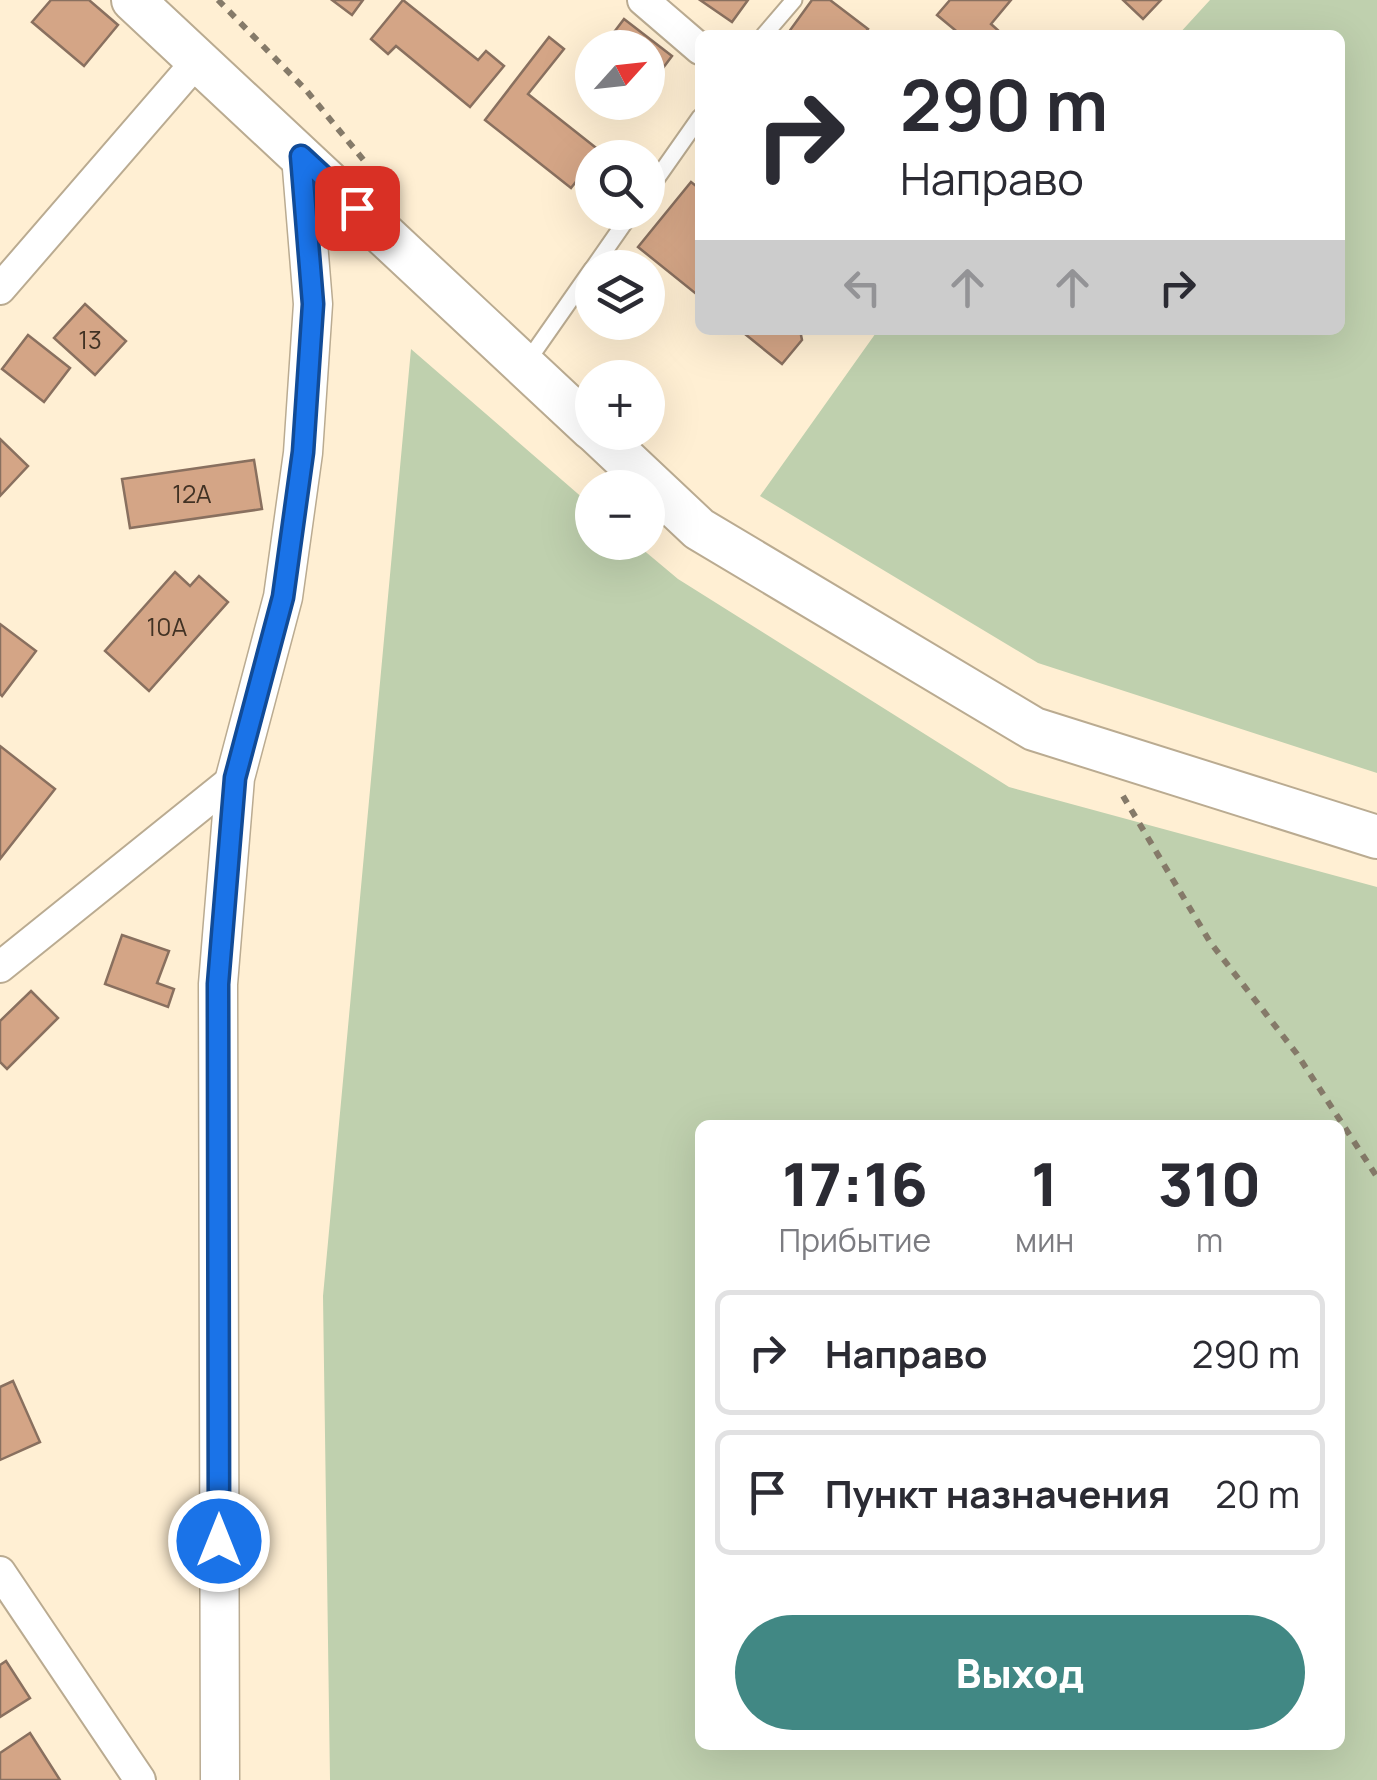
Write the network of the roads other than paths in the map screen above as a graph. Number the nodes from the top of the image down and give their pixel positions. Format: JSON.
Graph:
{"nodes":[{"id":1,"x":133,"y":0,"type":"edge"},
{"id":2,"x":643,"y":0,"type":"edge"},
{"id":3,"x":794,"y":0,"type":"edge"},
{"id":4,"x":768,"y":30,"type":"edge"},
{"id":5,"x":695,"y":45,"type":"edge"},
{"id":6,"x":198,"y":60,"type":"junction"},
{"id":7,"x":695,"y":123,"type":"edge"},
{"id":8,"x":301,"y":156,"type":"junction"},
{"id":9,"x":665,"y":166,"type":"edge"},
{"id":10,"x":0,"y":289,"type":"edge"},
{"id":11,"x":575,"y":293,"type":"edge"},
{"id":12,"x":524,"y":365,"type":"junction"},
{"id":13,"x":575,"y":413,"type":"edge"},
{"id":14,"x":615,"y":450,"type":"edge"},
{"id":15,"x":235,"y":778,"type":"junction"},
{"id":16,"x":1377,"y":837,"type":"edge"},
{"id":17,"x":0,"y":967,"type":"edge"},
{"id":18,"x":0,"y":1572,"type":"edge"},
{"id":19,"x":140,"y":1780,"type":"edge"},
{"id":20,"x":220,"y":1780,"type":"edge"}],
"edges":[{"from":1,"to":6,"type":"main road"},
{"from":2,"to":5,"type":"street"},
{"from":3,"to":4,"type":"lane"},
{"from":6,"to":8,"type":"main road"},
{"from":6,"to":10,"type":"street"},
{"from":7,"to":9,"type":"lane"},
{"from":8,"to":12,"type":"main road"},
{"from":8,"to":15,"type":"street"},
{"from":11,"to":12,"type":"lane"},
{"from":12,"to":13,"type":"main road"},
{"from":14,"to":16,"type":"main road"},
{"from":15,"to":17,"type":"street"},
{"from":15,"to":20,"type":"street"},
{"from":18,"to":19,"type":"street"}]}
